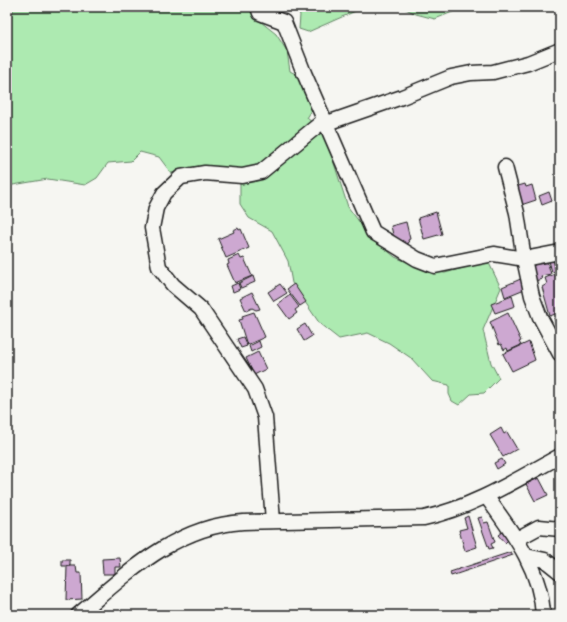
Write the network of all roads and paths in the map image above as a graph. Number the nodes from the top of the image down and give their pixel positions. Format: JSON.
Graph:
{"nodes":[{"id":1,"x":258,"y":7,"type":"edge"},
{"id":2,"x":560,"y":50,"type":"edge"},
{"id":3,"x":327,"y":123,"type":"junction"},
{"id":4,"x":505,"y":167,"type":"dead end"},
{"id":5,"x":560,"y":252,"type":"edge"},
{"id":6,"x":524,"y":259,"type":"junction"},
{"id":7,"x":560,"y":354,"type":"edge"},
{"id":8,"x":560,"y":456,"type":"edge"},
{"id":9,"x":486,"y":496,"type":"junction"},
{"id":10,"x":273,"y":521,"type":"junction"},
{"id":11,"x":560,"y":528,"type":"edge"},
{"id":12,"x":517,"y":539,"type":"junction"},
{"id":13,"x":526,"y":556,"type":"junction"},
{"id":14,"x":560,"y":572,"type":"edge"},
{"id":15,"x":78,"y":615,"type":"edge"},
{"id":16,"x":543,"y":615,"type":"edge"}],
"edges":[{"from":1,"to":3,"type":"street"},
{"from":2,"to":3,"type":"street"},
{"from":3,"to":6,"type":"street"},
{"from":3,"to":10,"type":"street"},
{"from":4,"to":6,"type":"street"},
{"from":5,"to":6,"type":"street"},
{"from":6,"to":7,"type":"street"},
{"from":8,"to":9,"type":"street"},
{"from":9,"to":10,"type":"street"},
{"from":9,"to":12,"type":"street"},
{"from":10,"to":15,"type":"street"},
{"from":11,"to":12,"type":"street"},
{"from":12,"to":13,"type":"street"},
{"from":13,"to":14,"type":"street"},
{"from":13,"to":16,"type":"street"}]}
